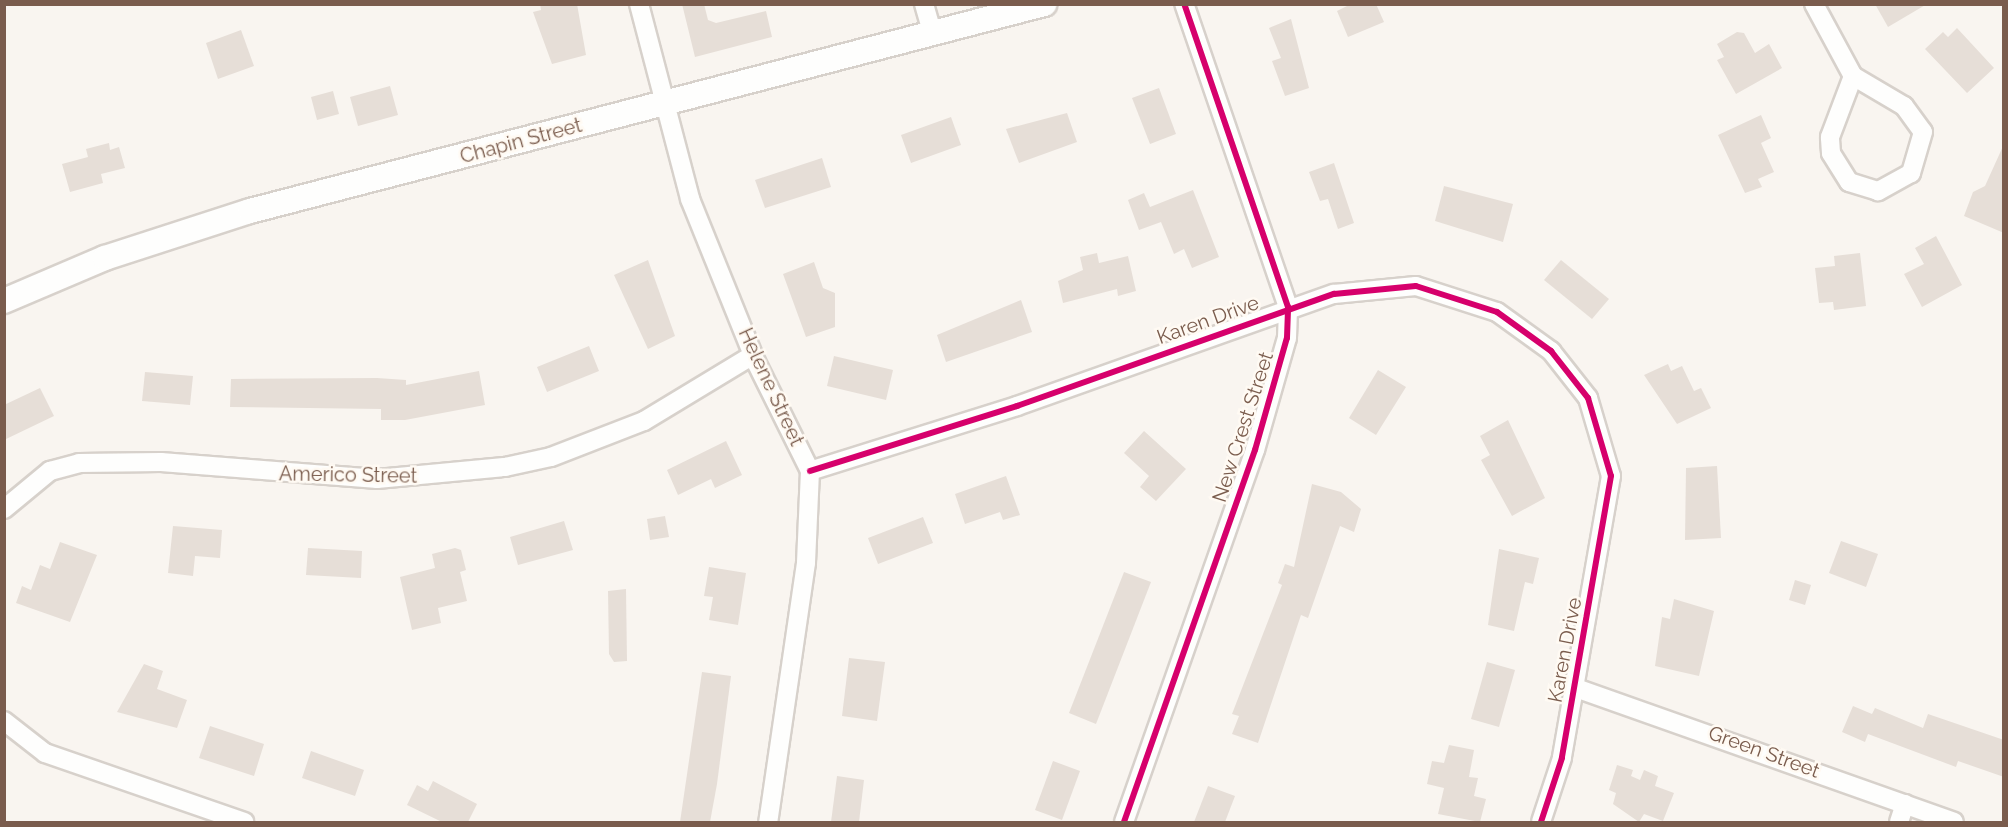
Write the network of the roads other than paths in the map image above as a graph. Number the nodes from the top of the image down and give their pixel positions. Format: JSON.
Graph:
{"nodes":[{"id":1,"x":639,"y":4,"type":"edge"},
{"id":2,"x":924,"y":4,"type":"edge"},
{"id":3,"x":1044,"y":4,"type":"edge"},
{"id":4,"x":1184,"y":4,"type":"edge"},
{"id":5,"x":1814,"y":4,"type":"edge"},
{"id":6,"x":932,"y":32,"type":"junction"},
{"id":7,"x":1853,"y":76,"type":"junction"},
{"id":8,"x":665,"y":104,"type":"junction"},
{"id":9,"x":4,"y":301,"type":"edge"},
{"id":10,"x":1288,"y":307,"type":"junction"},
{"id":11,"x":753,"y":355,"type":"junction"},
{"id":12,"x":810,"y":471,"type":"junction"},
{"id":13,"x":4,"y":509,"type":"edge"},
{"id":14,"x":1573,"y":687,"type":"junction"},
{"id":15,"x":4,"y":721,"type":"edge"},
{"id":16,"x":1905,"y":804,"type":"junction"},
{"id":17,"x":244,"y":822,"type":"edge"},
{"id":18,"x":768,"y":822,"type":"edge"},
{"id":19,"x":1124,"y":822,"type":"edge"},
{"id":20,"x":1540,"y":822,"type":"edge"},
{"id":21,"x":1899,"y":822,"type":"edge"},
{"id":22,"x":1954,"y":822,"type":"edge"}],
"edges":[{"from":1,"to":8,"type":"street","name":"Helene Street"},
{"from":2,"to":6,"type":"street"},
{"from":3,"to":6,"type":"main road","name":"Chapin Street"},
{"from":4,"to":10,"type":"street","name":"New Crest Street"},
{"from":5,"to":7,"type":"street"},
{"from":6,"to":8,"type":"main road","name":"Chapin Street"},
{"from":7,"to":7,"type":"street"},
{"from":8,"to":9,"type":"main road","name":"Chapin Street"},
{"from":8,"to":11,"type":"street","name":"Helene Street"},
{"from":10,"to":12,"type":"street","name":"Karen Drive"},
{"from":10,"to":14,"type":"street","name":"Karen Drive"},
{"from":10,"to":19,"type":"street","name":"New Crest Street"},
{"from":11,"to":12,"type":"street","name":"Helene Street"},
{"from":11,"to":13,"type":"street","name":"Americo Street"},
{"from":12,"to":18,"type":"street","name":"Helene Street"},
{"from":14,"to":16,"type":"street","name":"Green Street"},
{"from":14,"to":20,"type":"street","name":"Karen Drive"},
{"from":15,"to":17,"type":"street"},
{"from":16,"to":21,"type":"street"},
{"from":16,"to":22,"type":"street","name":"Green Street"}]}
